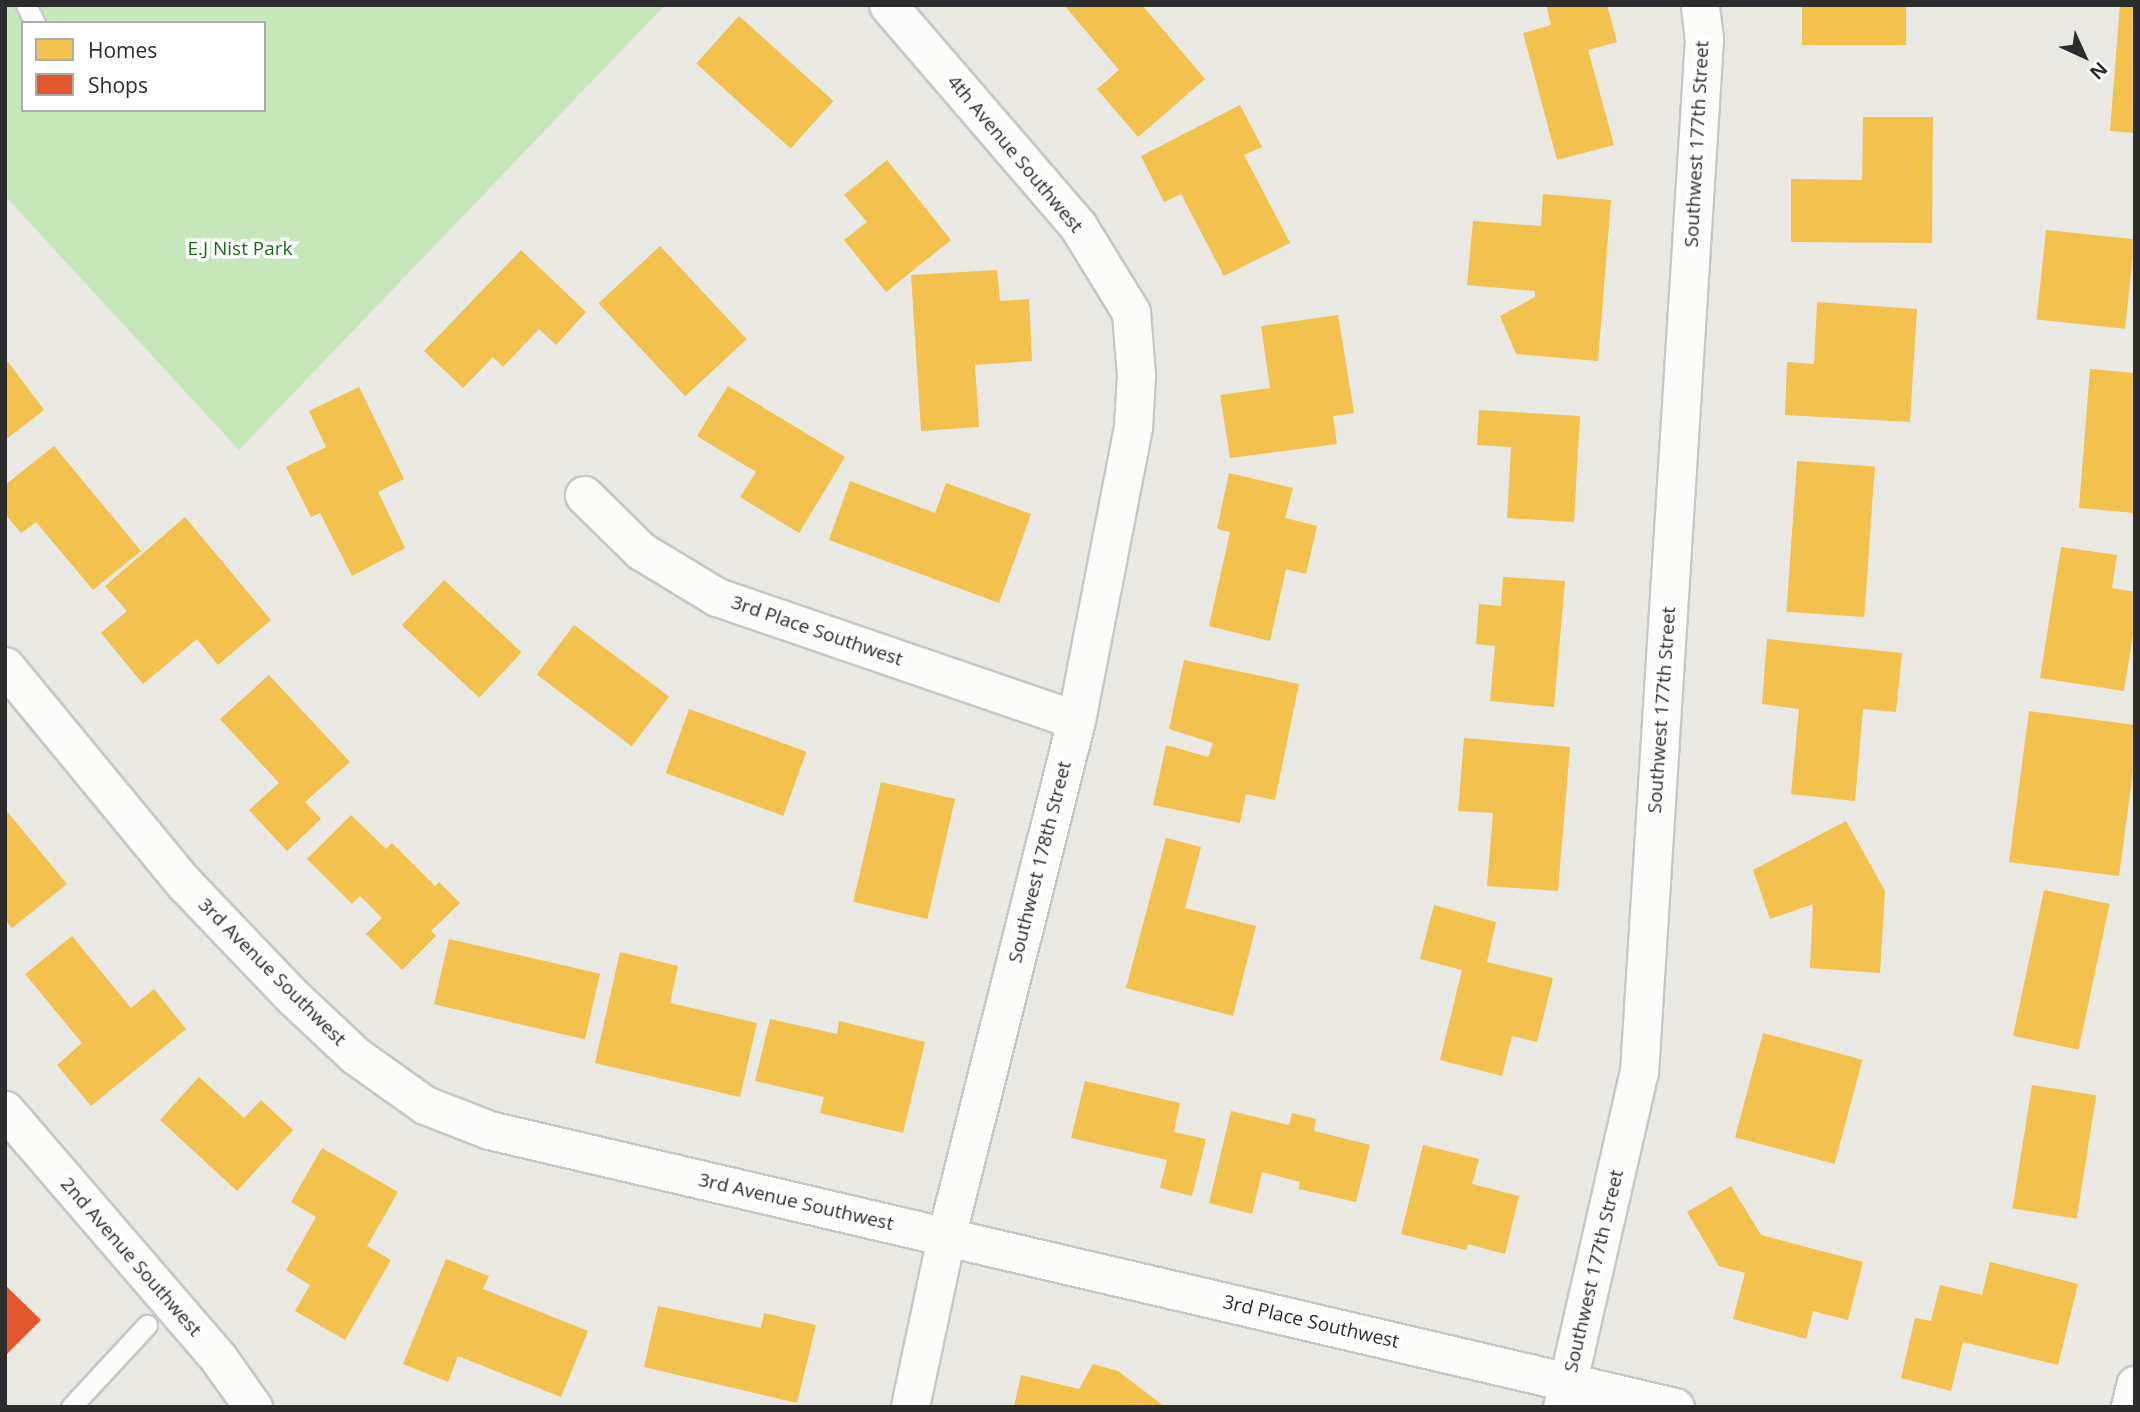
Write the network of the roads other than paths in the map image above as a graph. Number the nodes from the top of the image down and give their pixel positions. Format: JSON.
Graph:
{"nodes":[{"id":1,"x":26,"y":5,"type":"edge"},
{"id":2,"x":888,"y":5,"type":"edge"},
{"id":3,"x":1700,"y":5,"type":"edge"},
{"id":4,"x":34,"y":21,"type":"edge"},
{"id":5,"x":1131,"y":312,"type":"joint"},
{"id":6,"x":584,"y":495,"type":"dead end"},
{"id":7,"x":5,"y":666,"type":"edge"},
{"id":8,"x":1076,"y":720,"type":"junction"},
{"id":9,"x":5,"y":1110,"type":"edge"},
{"id":10,"x":946,"y":1237,"type":"junction"},
{"id":11,"x":147,"y":1325,"type":"dead end"},
{"id":12,"x":2135,"y":1385,"type":"edge"},
{"id":13,"x":1566,"y":1394,"type":"edge"},
{"id":14,"x":71,"y":1407,"type":"edge"},
{"id":15,"x":253,"y":1407,"type":"edge"},
{"id":16,"x":910,"y":1407,"type":"edge"},
{"id":17,"x":1675,"y":1407,"type":"edge"},
{"id":18,"x":2130,"y":1407,"type":"edge"}],
"edges":[{"from":1,"to":4,"type":"lane"},
{"from":2,"to":5,"type":"street","name":"4th Avenue Southwest"},
{"from":3,"to":13,"type":"street","name":"Southwest 177th Street"},
{"from":5,"to":8,"type":"street","name":"Southwest 178th Street"},
{"from":6,"to":8,"type":"street","name":"3rd Place Southwest"},
{"from":7,"to":10,"type":"street","name":"3rd Avenue Southwest"},
{"from":8,"to":10,"type":"street","name":"Southwest 178th Street"},
{"from":9,"to":15,"type":"street","name":"2nd Avenue Southwest"},
{"from":10,"to":13,"type":"street","name":"3rd Place Southwest"},
{"from":10,"to":16,"type":"street","name":"Southwest 178th Street"},
{"from":11,"to":14,"type":"lane"},
{"from":12,"to":18,"type":"street"},
{"from":13,"to":17,"type":"street","name":"3rd Place Southwest"}]}
